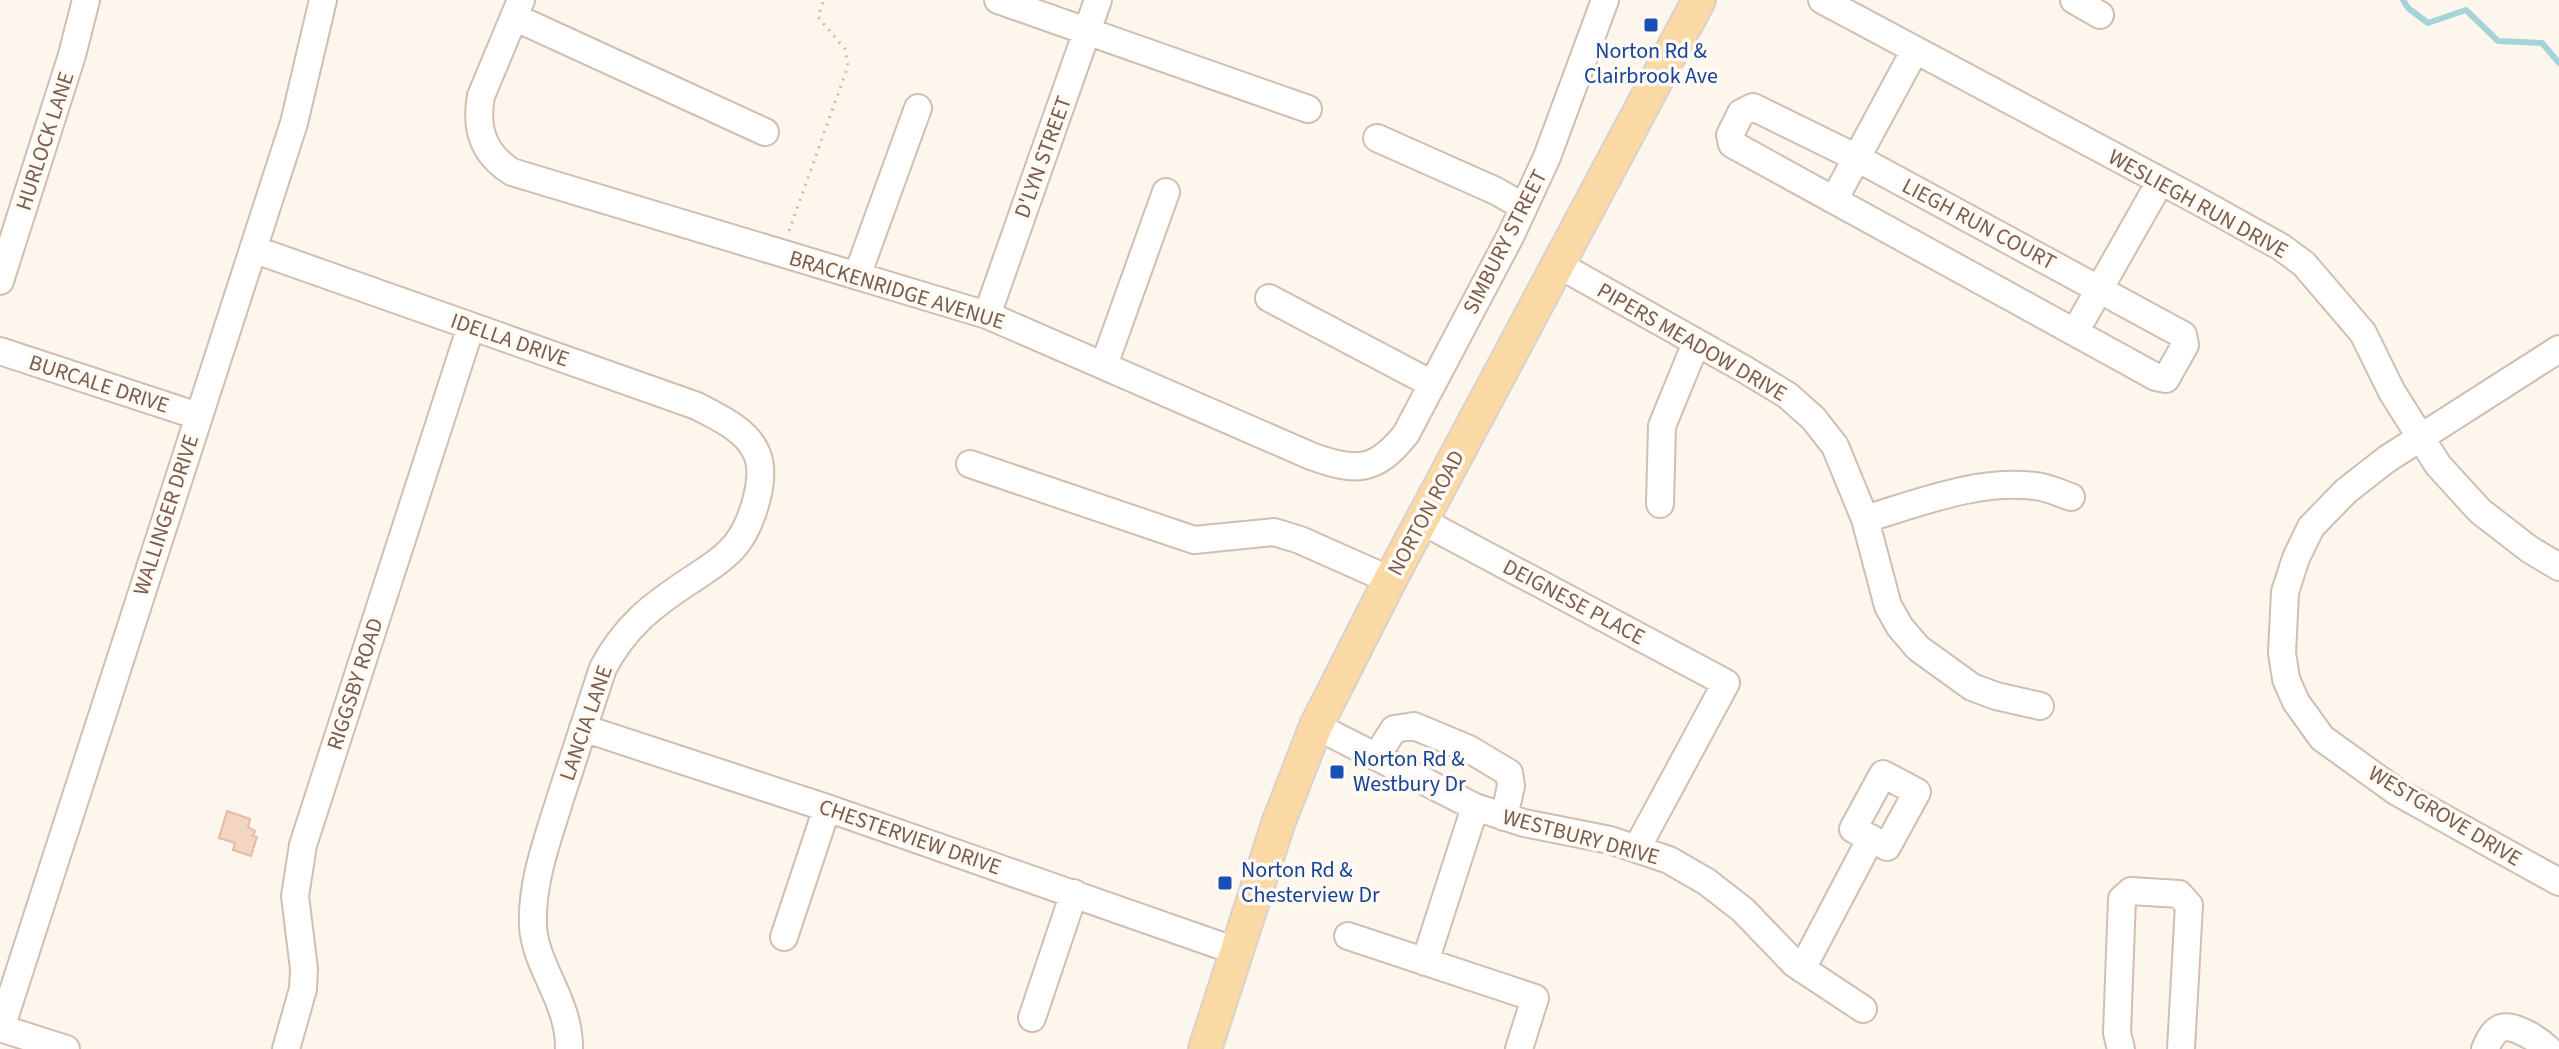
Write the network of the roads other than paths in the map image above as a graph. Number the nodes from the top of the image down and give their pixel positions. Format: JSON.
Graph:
{"nodes":[{"id":1,"x":86,"y":0,"type":"edge"},
{"id":2,"x":323,"y":0,"type":"edge"},
{"id":3,"x":998,"y":0,"type":"edge"},
{"id":4,"x":1098,"y":0,"type":"edge"},
{"id":5,"x":1699,"y":0,"type":"edge"},
{"id":6,"x":1822,"y":0,"type":"edge"},
{"id":7,"x":2074,"y":0,"type":"edge"},
{"id":8,"x":1596,"y":2,"type":"edge"},
{"id":9,"x":518,"y":8,"type":"edge"},
{"id":10,"x":1854,"y":8,"type":"edge"},
{"id":11,"x":2100,"y":15,"type":"dead end"},
{"id":12,"x":1088,"y":31,"type":"junction"},
{"id":13,"x":1915,"y":50,"type":"junction"},
{"id":14,"x":918,"y":108,"type":"dead end"},
{"id":15,"x":1308,"y":109,"type":"dead end"},
{"id":16,"x":765,"y":132,"type":"dead end"},
{"id":17,"x":1377,"y":138,"type":"dead end"},
{"id":18,"x":1857,"y":158,"type":"junction"},
{"id":19,"x":2160,"y":182,"type":"junction"},
{"id":20,"x":1166,"y":192,"type":"dead end"},
{"id":21,"x":1834,"y":200,"type":"junction"},
{"id":22,"x":1524,"y":207,"type":"junction"},
{"id":23,"x":253,"y":249,"type":"junction"},
{"id":24,"x":1559,"y":265,"type":"junction"},
{"id":25,"x":857,"y":276,"type":"junction"},
{"id":26,"x":0,"y":281,"type":"edge"},
{"id":27,"x":2101,"y":290,"type":"junction"},
{"id":28,"x":1269,"y":298,"type":"dead end"},
{"id":29,"x":987,"y":315,"type":"junction"},
{"id":30,"x":471,"y":326,"type":"junction"},
{"id":31,"x":2075,"y":332,"type":"junction"},
{"id":32,"x":1696,"y":343,"type":"junction"},
{"id":33,"x":2559,"y":349,"type":"edge"},
{"id":34,"x":0,"y":351,"type":"edge"},
{"id":35,"x":1104,"y":365,"type":"junction"},
{"id":36,"x":1432,"y":384,"type":"junction"},
{"id":37,"x":198,"y":416,"type":"junction"},
{"id":38,"x":2422,"y":438,"type":"junction"},
{"id":39,"x":756,"y":451,"type":"joint"},
{"id":40,"x":970,"y":464,"type":"dead end"},
{"id":41,"x":1372,"y":464,"type":"joint"},
{"id":42,"x":2071,"y":497,"type":"dead end"},
{"id":43,"x":1660,"y":504,"type":"dead end"},
{"id":44,"x":1865,"y":519,"type":"junction"},
{"id":45,"x":1422,"y":521,"type":"junction"},
{"id":46,"x":2559,"y":567,"type":"edge"},
{"id":47,"x":1390,"y":580,"type":"junction"},
{"id":48,"x":2040,"y":706,"type":"dead end"},
{"id":49,"x":1316,"y":726,"type":"junction"},
{"id":50,"x":583,"y":728,"type":"junction"},
{"id":51,"x":1376,"y":757,"type":"junction"},
{"id":52,"x":1475,"y":807,"type":"junction"},
{"id":53,"x":827,"y":808,"type":"junction"},
{"id":54,"x":1504,"y":817,"type":"junction"},
{"id":55,"x":1871,"y":838,"type":"dead end"},
{"id":56,"x":1637,"y":848,"type":"junction"},
{"id":57,"x":2559,"y":882,"type":"edge"},
{"id":58,"x":1074,"y":893,"type":"junction"},
{"id":59,"x":1348,"y":936,"type":"dead end"},
{"id":60,"x":784,"y":937,"type":"dead end"},
{"id":61,"x":1236,"y":951,"type":"junction"},
{"id":62,"x":1425,"y":962,"type":"junction"},
{"id":63,"x":1802,"y":969,"type":"junction"},
{"id":64,"x":1863,"y":1009,"type":"dead end"},
{"id":65,"x":1032,"y":1018,"type":"dead end"},
{"id":66,"x":1,"y":1028,"type":"edge"},
{"id":67,"x":66,"y":1049,"type":"edge"},
{"id":68,"x":286,"y":1049,"type":"edge"},
{"id":69,"x":569,"y":1049,"type":"edge"},
{"id":70,"x":1205,"y":1049,"type":"edge"},
{"id":71,"x":1519,"y":1049,"type":"edge"},
{"id":72,"x":2121,"y":1049,"type":"edge"},
{"id":73,"x":2181,"y":1049,"type":"edge"},
{"id":74,"x":2485,"y":1049,"type":"edge"},
{"id":75,"x":2548,"y":1049,"type":"edge"}],
"edges":[{"from":1,"to":26,"type":"street","name":"HURLOCK LANE"},
{"from":2,"to":23,"type":"street","name":"WALLINGER DRIVE"},
{"from":3,"to":12,"type":"street"},
{"from":4,"to":12,"type":"street","name":"D'LYN STREET"},
{"from":5,"to":24,"type":"main road","name":"NORTON ROAD"},
{"from":6,"to":10,"type":"street","name":"WESLIEGH RUN DRIVE"},
{"from":7,"to":11,"type":"street"},
{"from":8,"to":22,"type":"street","name":"SIMBURY STREET"},
{"from":9,"to":16,"type":"street"},
{"from":9,"to":25,"type":"street","name":"BRACKENRIDGE AVENUE"},
{"from":10,"to":13,"type":"street","name":"WESLIEGH RUN DRIVE"},
{"from":12,"to":15,"type":"street"},
{"from":12,"to":29,"type":"street","name":"D'LYN STREET"},
{"from":13,"to":18,"type":"street"},
{"from":13,"to":19,"type":"street","name":"WESLIEGH RUN DRIVE"},
{"from":14,"to":25,"type":"street"},
{"from":17,"to":22,"type":"street"},
{"from":18,"to":21,"type":"street"},
{"from":18,"to":21,"type":"street","name":"LIEGH RUN COURT"},
{"from":18,"to":27,"type":"street","name":"LIEGH RUN COURT"},
{"from":19,"to":27,"type":"street"},
{"from":19,"to":38,"type":"street","name":"WESLIEGH RUN DRIVE"},
{"from":20,"to":35,"type":"street"},
{"from":21,"to":31,"type":"street","name":"LIEGH RUN COURT"},
{"from":22,"to":36,"type":"street","name":"SIMBURY STREET"},
{"from":23,"to":30,"type":"street","name":"IDELLA DRIVE"},
{"from":23,"to":37,"type":"street","name":"WALLINGER DRIVE"},
{"from":24,"to":32,"type":"street","name":"PIPERS MEADOW DRIVE"},
{"from":24,"to":45,"type":"main road","name":"NORTON ROAD"},
{"from":25,"to":29,"type":"street","name":"BRACKENRIDGE AVENUE"},
{"from":27,"to":31,"type":"street"},
{"from":27,"to":31,"type":"street","name":"LIEGH RUN COURT"},
{"from":28,"to":36,"type":"street"},
{"from":29,"to":35,"type":"street","name":"BRACKENRIDGE AVENUE"},
{"from":30,"to":39,"type":"street","name":"IDELLA DRIVE"},
{"from":30,"to":68,"type":"street","name":"RIGGSBY ROAD"},
{"from":32,"to":43,"type":"street"},
{"from":32,"to":44,"type":"street","name":"PIPERS MEADOW DRIVE"},
{"from":33,"to":38,"type":"street","name":"WESTGROVE DRIVE"},
{"from":34,"to":37,"type":"street","name":"BURCALE DRIVE"},
{"from":35,"to":41,"type":"street","name":"BRACKENRIDGE AVENUE"},
{"from":36,"to":41,"type":"street","name":"SIMBURY STREET"},
{"from":37,"to":66,"type":"street","name":"WALLINGER DRIVE"},
{"from":38,"to":46,"type":"street","name":"WESLIEGH RUN DRIVE"},
{"from":38,"to":57,"type":"street","name":"WESTGROVE DRIVE"},
{"from":39,"to":50,"type":"street","name":"LANCIA LANE"},
{"from":40,"to":47,"type":"street"},
{"from":42,"to":44,"type":"street"},
{"from":44,"to":48,"type":"street","name":"PIPERS MEADOW DRIVE"},
{"from":45,"to":47,"type":"main road","name":"NORTON ROAD"},
{"from":45,"to":56,"type":"street","name":"DEIGNESE PLACE"},
{"from":47,"to":49,"type":"main road","name":"NORTON ROAD"},
{"from":49,"to":51,"type":"street","name":"WESTBURY DRIVE"},
{"from":49,"to":61,"type":"main road","name":"NORTON ROAD"},
{"from":50,"to":53,"type":"street","name":"CHESTERVIEW DRIVE"},
{"from":50,"to":69,"type":"street","name":"LANCIA LANE"},
{"from":51,"to":52,"type":"street","name":"WESTBURY DRIVE"},
{"from":51,"to":54,"type":"street"},
{"from":52,"to":54,"type":"street","name":"WESTBURY DRIVE"},
{"from":52,"to":62,"type":"street"},
{"from":53,"to":58,"type":"street","name":"CHESTERVIEW DRIVE"},
{"from":53,"to":60,"type":"street"},
{"from":54,"to":56,"type":"street","name":"WESTBURY DRIVE"},
{"from":55,"to":63,"type":"street"},
{"from":56,"to":63,"type":"street","name":"WESTBURY DRIVE"},
{"from":58,"to":61,"type":"street","name":"CHESTERVIEW DRIVE"},
{"from":58,"to":65,"type":"street"},
{"from":59,"to":62,"type":"street"},
{"from":61,"to":70,"type":"main road","name":"NORTON ROAD"},
{"from":62,"to":71,"type":"street"},
{"from":63,"to":64,"type":"street","name":"WESTBURY DRIVE"},
{"from":66,"to":67,"type":"street"},
{"from":72,"to":73,"type":"street"},
{"from":74,"to":75,"type":"street"}]}
